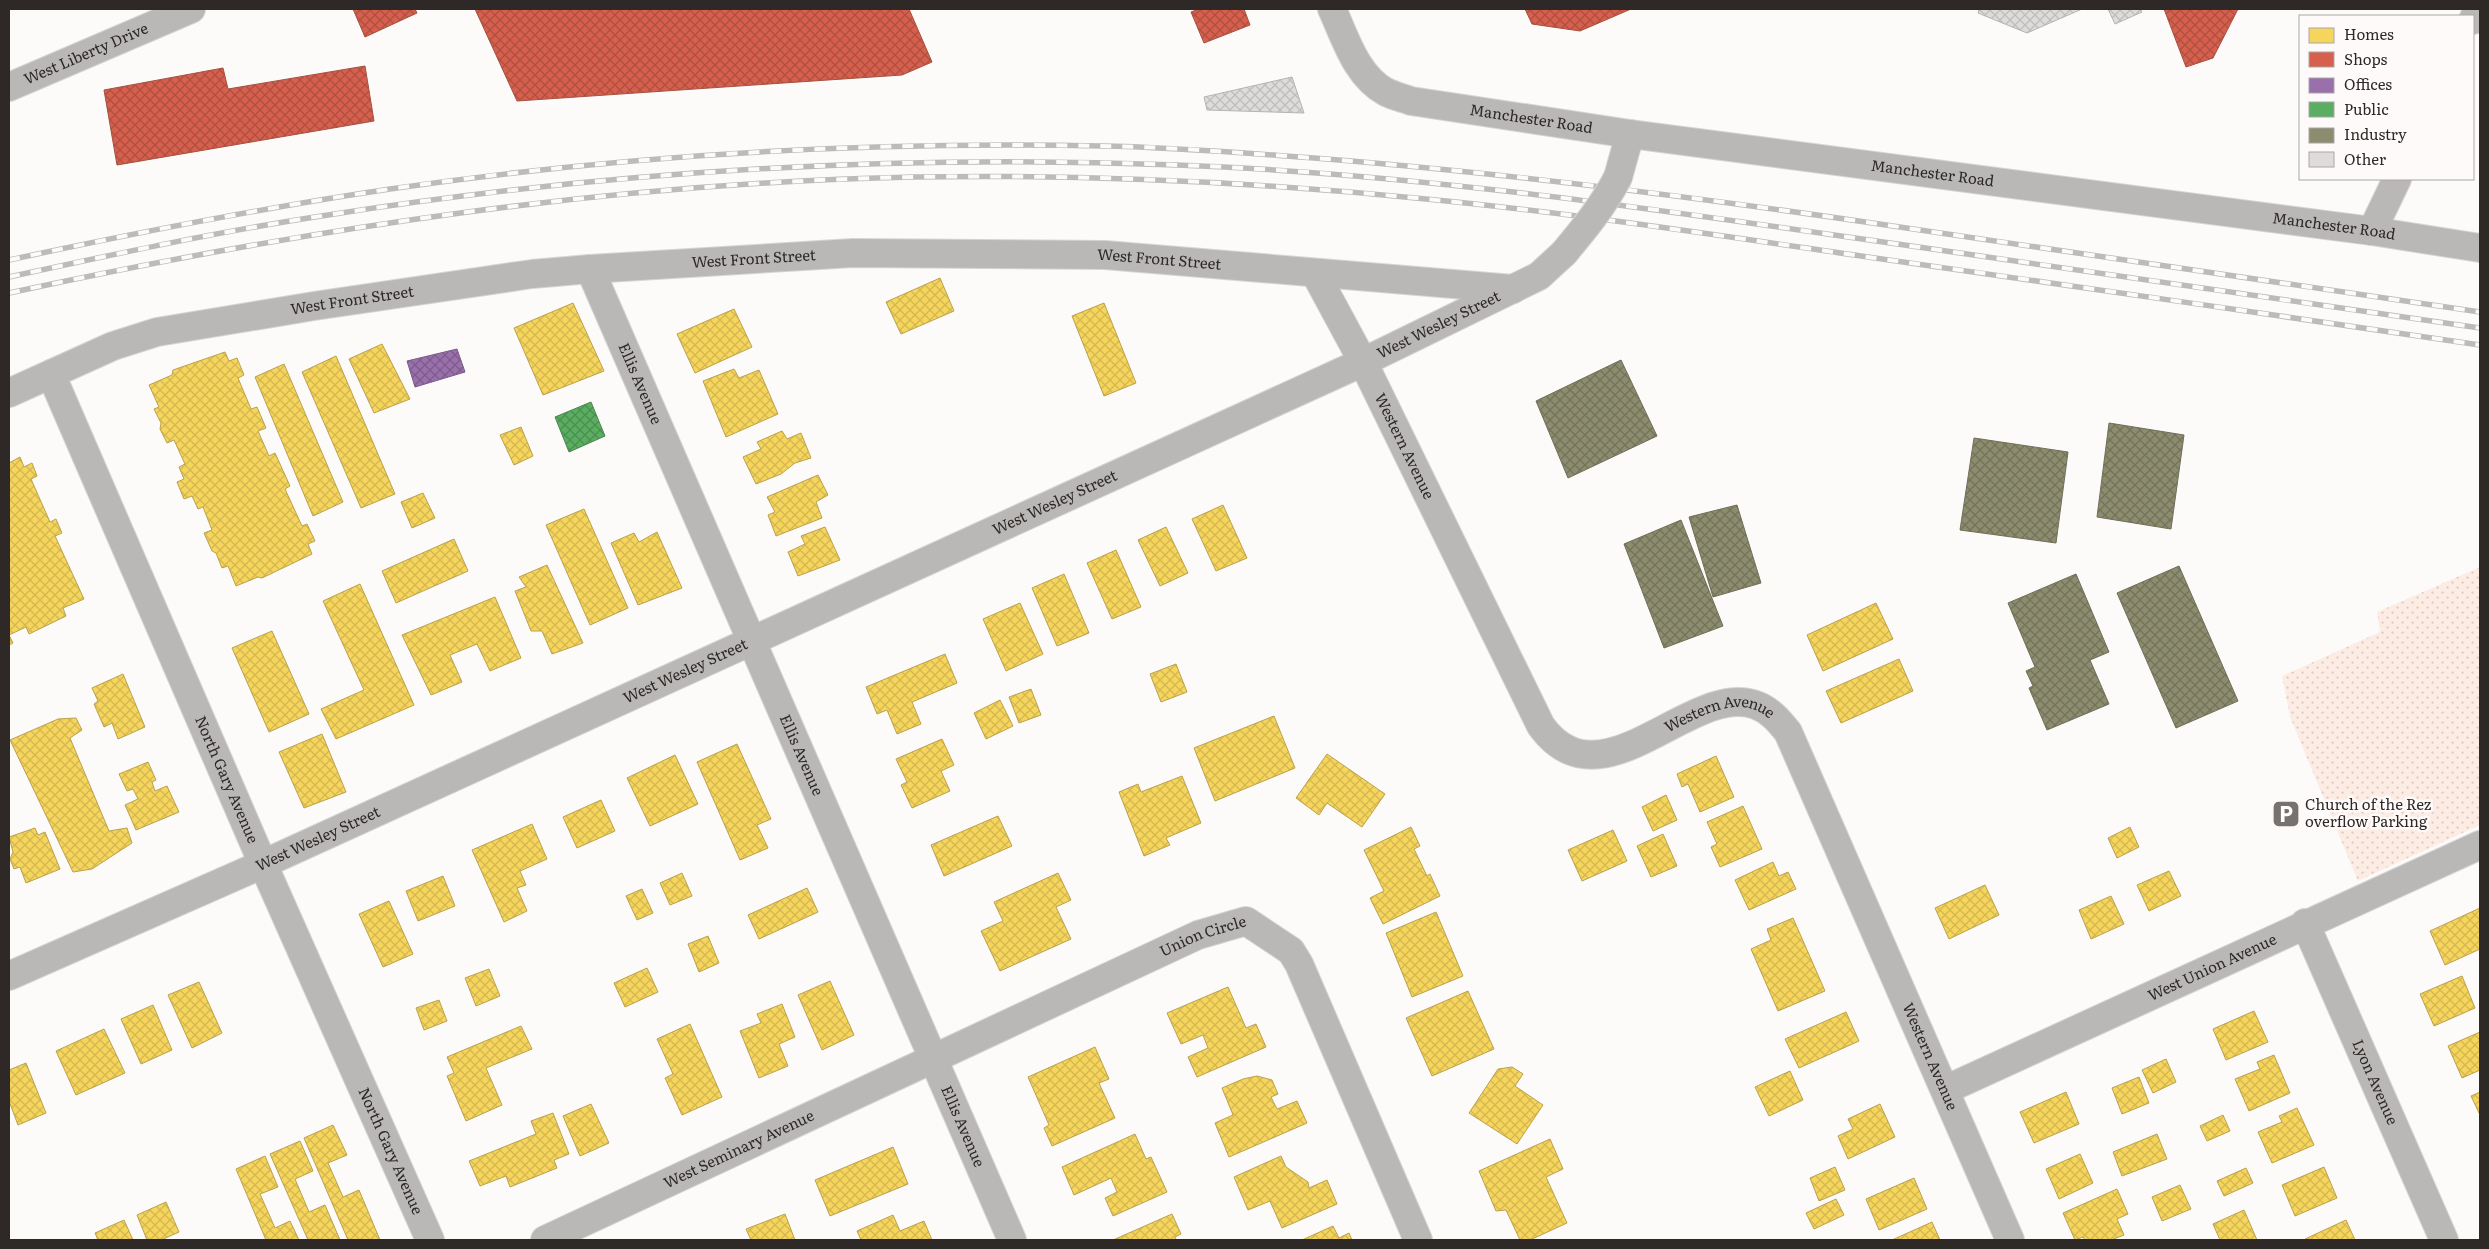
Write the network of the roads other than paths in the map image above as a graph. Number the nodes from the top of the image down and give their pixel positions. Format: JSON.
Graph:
{"nodes":[{"id":1,"x":191,"y":9,"type":"edge"},
{"id":2,"x":1332,"y":9,"type":"edge"},
{"id":3,"x":9,"y":87,"type":"edge"},
{"id":4,"x":1630,"y":134,"type":"junction"},
{"id":5,"x":2397,"y":180,"type":"edge"},
{"id":6,"x":2372,"y":231,"type":"junction"},
{"id":7,"x":2480,"y":248,"type":"edge"},
{"id":8,"x":590,"y":269,"type":"junction"},
{"id":9,"x":1316,"y":273,"type":"junction"},
{"id":10,"x":1515,"y":289,"type":"junction"},
{"id":11,"x":1363,"y":362,"type":"junction"},
{"id":12,"x":51,"y":374,"type":"junction"},
{"id":13,"x":9,"y":393,"type":"edge"},
{"id":14,"x":751,"y":641,"type":"junction"},
{"id":15,"x":2480,"y":845,"type":"edge"},
{"id":16,"x":263,"y":864,"type":"junction"},
{"id":17,"x":2305,"y":923,"type":"junction"},
{"id":18,"x":9,"y":976,"type":"edge"},
{"id":19,"x":933,"y":1059,"type":"junction"},
{"id":20,"x":1944,"y":1090,"type":"junction"},
{"id":21,"x":430,"y":1240,"type":"edge"},
{"id":22,"x":544,"y":1240,"type":"edge"},
{"id":23,"x":1012,"y":1240,"type":"edge"},
{"id":24,"x":1418,"y":1240,"type":"edge"},
{"id":25,"x":2010,"y":1240,"type":"edge"},
{"id":26,"x":2444,"y":1240,"type":"edge"}],
"edges":[{"from":1,"to":3,"type":"street","name":"West Liberty Drive"},
{"from":2,"to":4,"type":"street","name":"Manchester Road"},
{"from":4,"to":6,"type":"street","name":"Manchester Road"},
{"from":4,"to":10,"type":"street","name":"West Wesley Street","bridge":true},
{"from":5,"to":6,"type":"street"},
{"from":6,"to":7,"type":"street","name":"Manchester Road"},
{"from":8,"to":9,"type":"street","name":"West Front Street"},
{"from":8,"to":12,"type":"street","name":"West Front Street"},
{"from":8,"to":14,"type":"street","name":"Ellis Avenue"},
{"from":9,"to":10,"type":"street","name":"West Front Street"},
{"from":9,"to":11,"type":"street","name":"West Wesley Street"},
{"from":10,"to":11,"type":"street","name":"West Wesley Street"},
{"from":11,"to":14,"type":"street","name":"West Wesley Street"},
{"from":11,"to":20,"type":"street","name":"Western Avenue"},
{"from":12,"to":13,"type":"street","name":"West Front Street"},
{"from":12,"to":16,"type":"street","name":"North Gary Avenue"},
{"from":14,"to":16,"type":"street","name":"West Wesley Street"},
{"from":14,"to":19,"type":"street","name":"Ellis Avenue"},
{"from":15,"to":17,"type":"street","name":"West Union Avenue"},
{"from":16,"to":18,"type":"street","name":"West Wesley Street"},
{"from":16,"to":21,"type":"street","name":"North Gary Avenue"},
{"from":17,"to":20,"type":"street","name":"West Union Avenue"},
{"from":17,"to":26,"type":"street","name":"Lyon Avenue"},
{"from":19,"to":22,"type":"street","name":"West Seminary Avenue"},
{"from":19,"to":23,"type":"street","name":"Ellis Avenue"},
{"from":19,"to":24,"type":"street","name":"Union Circle"},
{"from":20,"to":25,"type":"street","name":"Western Avenue"}]}
